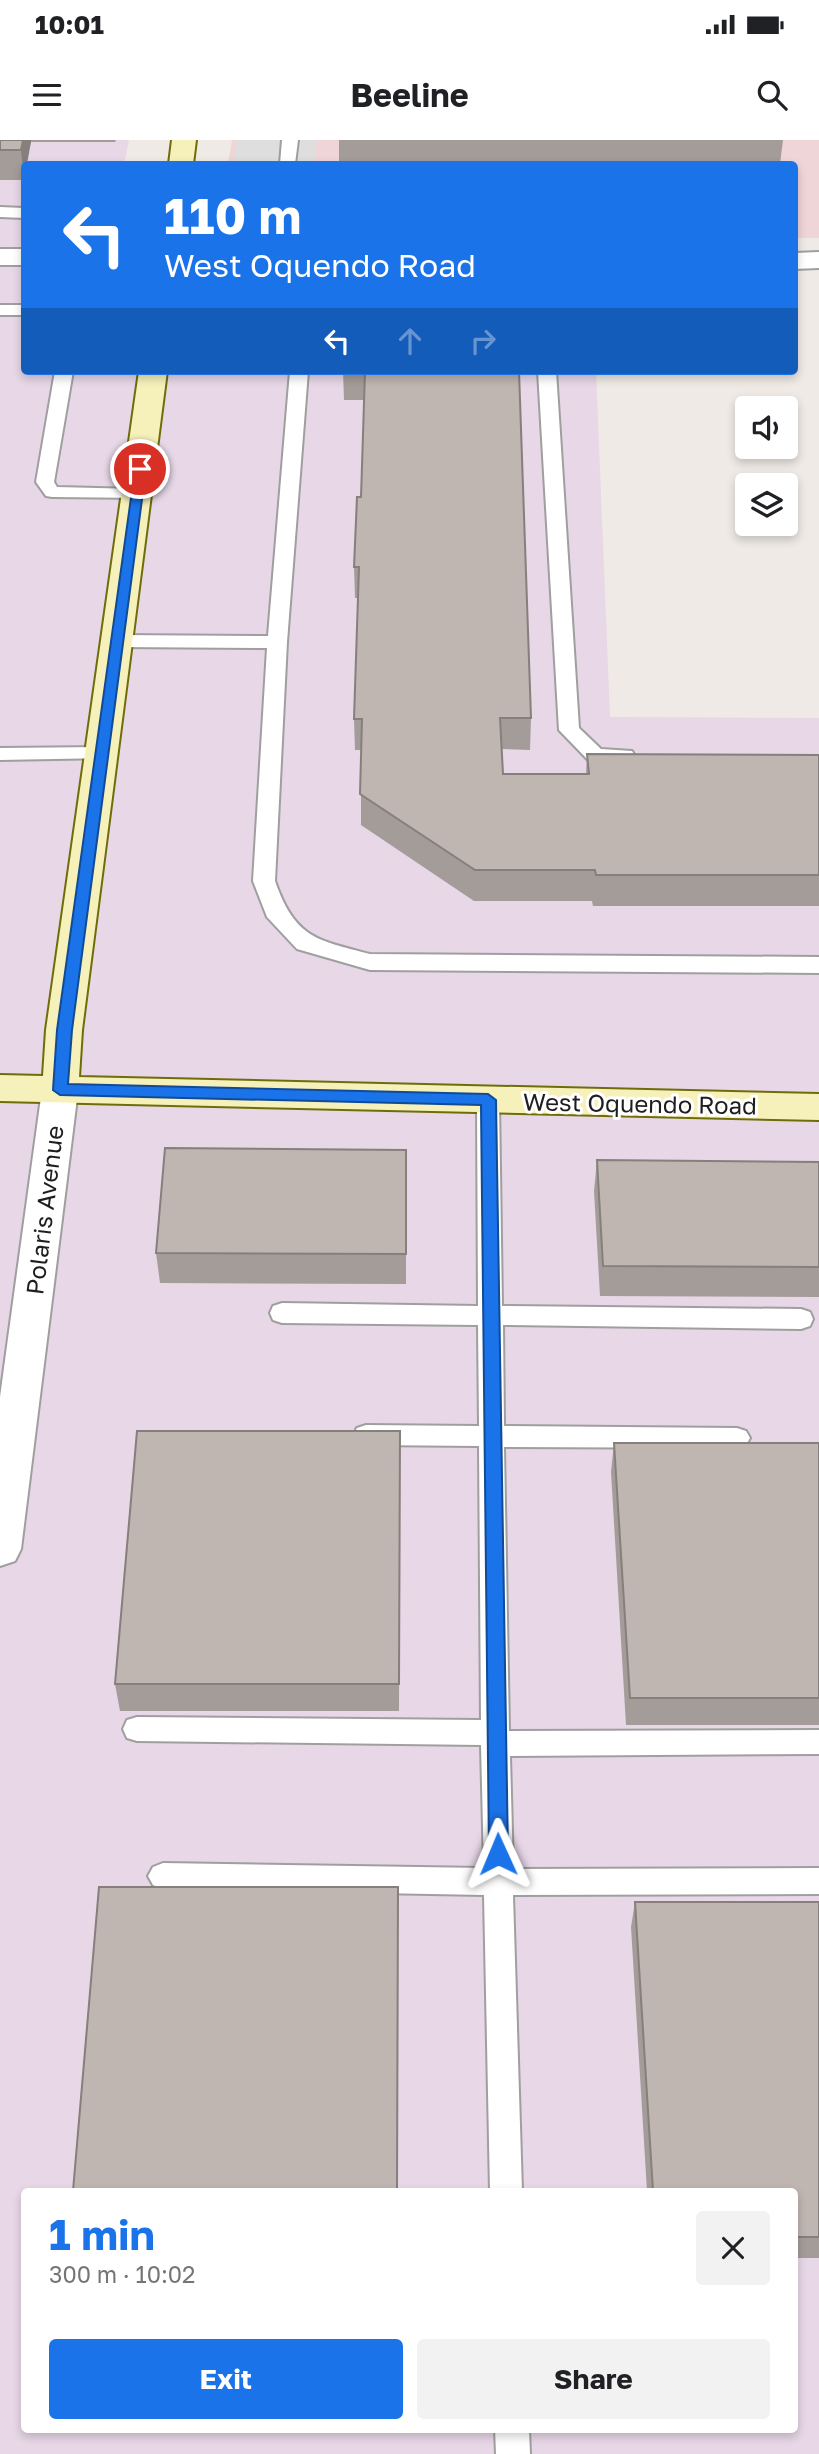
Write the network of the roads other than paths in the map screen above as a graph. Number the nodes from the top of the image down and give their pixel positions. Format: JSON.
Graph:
{"nodes":[{"id":1,"x":184,"y":140,"type":"edge"},
{"id":2,"x":290,"y":140,"type":"edge"},
{"id":3,"x":181,"y":161,"type":"edge"},
{"id":4,"x":288,"y":161,"type":"edge"},
{"id":5,"x":0,"y":212,"type":"edge"},
{"id":6,"x":21,"y":213,"type":"edge"},
{"id":7,"x":0,"y":257,"type":"edge"},
{"id":8,"x":21,"y":257,"type":"edge"},
{"id":9,"x":819,"y":260,"type":"edge"},
{"id":10,"x":798,"y":261,"type":"edge"},
{"id":11,"x":0,"y":310,"type":"edge"},
{"id":12,"x":21,"y":310,"type":"edge"},
{"id":13,"x":63,"y":375,"type":"edge"},
{"id":14,"x":152,"y":375,"type":"edge"},
{"id":15,"x":299,"y":375,"type":"edge"},
{"id":16,"x":547,"y":375,"type":"edge"},
{"id":17,"x":137,"y":494,"type":"junction"},
{"id":18,"x":118,"y":641,"type":"junction"},
{"id":19,"x":277,"y":642,"type":"junction"},
{"id":20,"x":103,"y":753,"type":"junction"},
{"id":21,"x":651,"y":756,"type":"edge"},
{"id":22,"x":1,"y":760,"type":"edge"},
{"id":23,"x":819,"y":965,"type":"edge"},
{"id":24,"x":0,"y":1088,"type":"edge"},
{"id":25,"x":60,"y":1090,"type":"junction"},
{"id":26,"x":488,"y":1100,"type":"junction"},
{"id":27,"x":819,"y":1107,"type":"edge"},
{"id":28,"x":282,"y":1313,"type":"dead end"},
{"id":29,"x":491,"y":1316,"type":"junction"},
{"id":30,"x":802,"y":1319,"type":"dead end"},
{"id":31,"x":343,"y":1435,"type":"edge"},
{"id":32,"x":492,"y":1435,"type":"junction"},
{"id":33,"x":737,"y":1438,"type":"dead end"},
{"id":34,"x":4,"y":1482,"type":"edge"},
{"id":35,"x":0,"y":1549,"type":"edge"},
{"id":36,"x":137,"y":1729,"type":"dead end"},
{"id":37,"x":495,"y":1739,"type":"junction"},
{"id":38,"x":819,"y":1742,"type":"edge"},
{"id":39,"x":163,"y":1876,"type":"dead end"},
{"id":40,"x":819,"y":1881,"type":"edge"},
{"id":41,"x":499,"y":1882,"type":"junction"},
{"id":42,"x":506,"y":2188,"type":"edge"},
{"id":43,"x":512,"y":2433,"type":"edge"},
{"id":44,"x":513,"y":2454,"type":"edge"}],
"edges":[{"from":1,"to":3,"type":"street"},
{"from":2,"to":4,"type":"lane"},
{"from":5,"to":6,"type":"lane"},
{"from":7,"to":8,"type":"street"},
{"from":9,"to":10,"type":"street"},
{"from":11,"to":12,"type":"lane"},
{"from":13,"to":17,"type":"lane"},
{"from":14,"to":17,"type":"street","name":"Polaris Avenue"},
{"from":15,"to":19,"type":"lane"},
{"from":16,"to":21,"type":"lane"},
{"from":17,"to":18,"type":"street","name":"Polaris Avenue"},
{"from":18,"to":19,"type":"lane"},
{"from":18,"to":20,"type":"street","name":"Polaris Avenue"},
{"from":19,"to":23,"type":"lane"},
{"from":20,"to":22,"type":"lane"},
{"from":20,"to":25,"type":"street","name":"Polaris Avenue"},
{"from":24,"to":25,"type":"street","name":"West Oquendo Road"},
{"from":25,"to":26,"type":"street","name":"West Oquendo Road"},
{"from":25,"to":34,"type":"street","name":"Polaris Avenue"},
{"from":26,"to":27,"type":"street","name":"West Oquendo Road"},
{"from":26,"to":29,"type":"lane"},
{"from":28,"to":29,"type":"lane"},
{"from":29,"to":30,"type":"lane"},
{"from":29,"to":32,"type":"lane"},
{"from":31,"to":32,"type":"lane"},
{"from":32,"to":33,"type":"lane"},
{"from":32,"to":37,"type":"lane"},
{"from":34,"to":35,"type":"street","name":"Polaris Avenue"},
{"from":36,"to":37,"type":"lane"},
{"from":37,"to":38,"type":"lane"},
{"from":37,"to":41,"type":"lane"},
{"from":39,"to":41,"type":"lane"},
{"from":40,"to":41,"type":"lane"},
{"from":41,"to":42,"type":"lane"},
{"from":43,"to":44,"type":"lane"}]}
